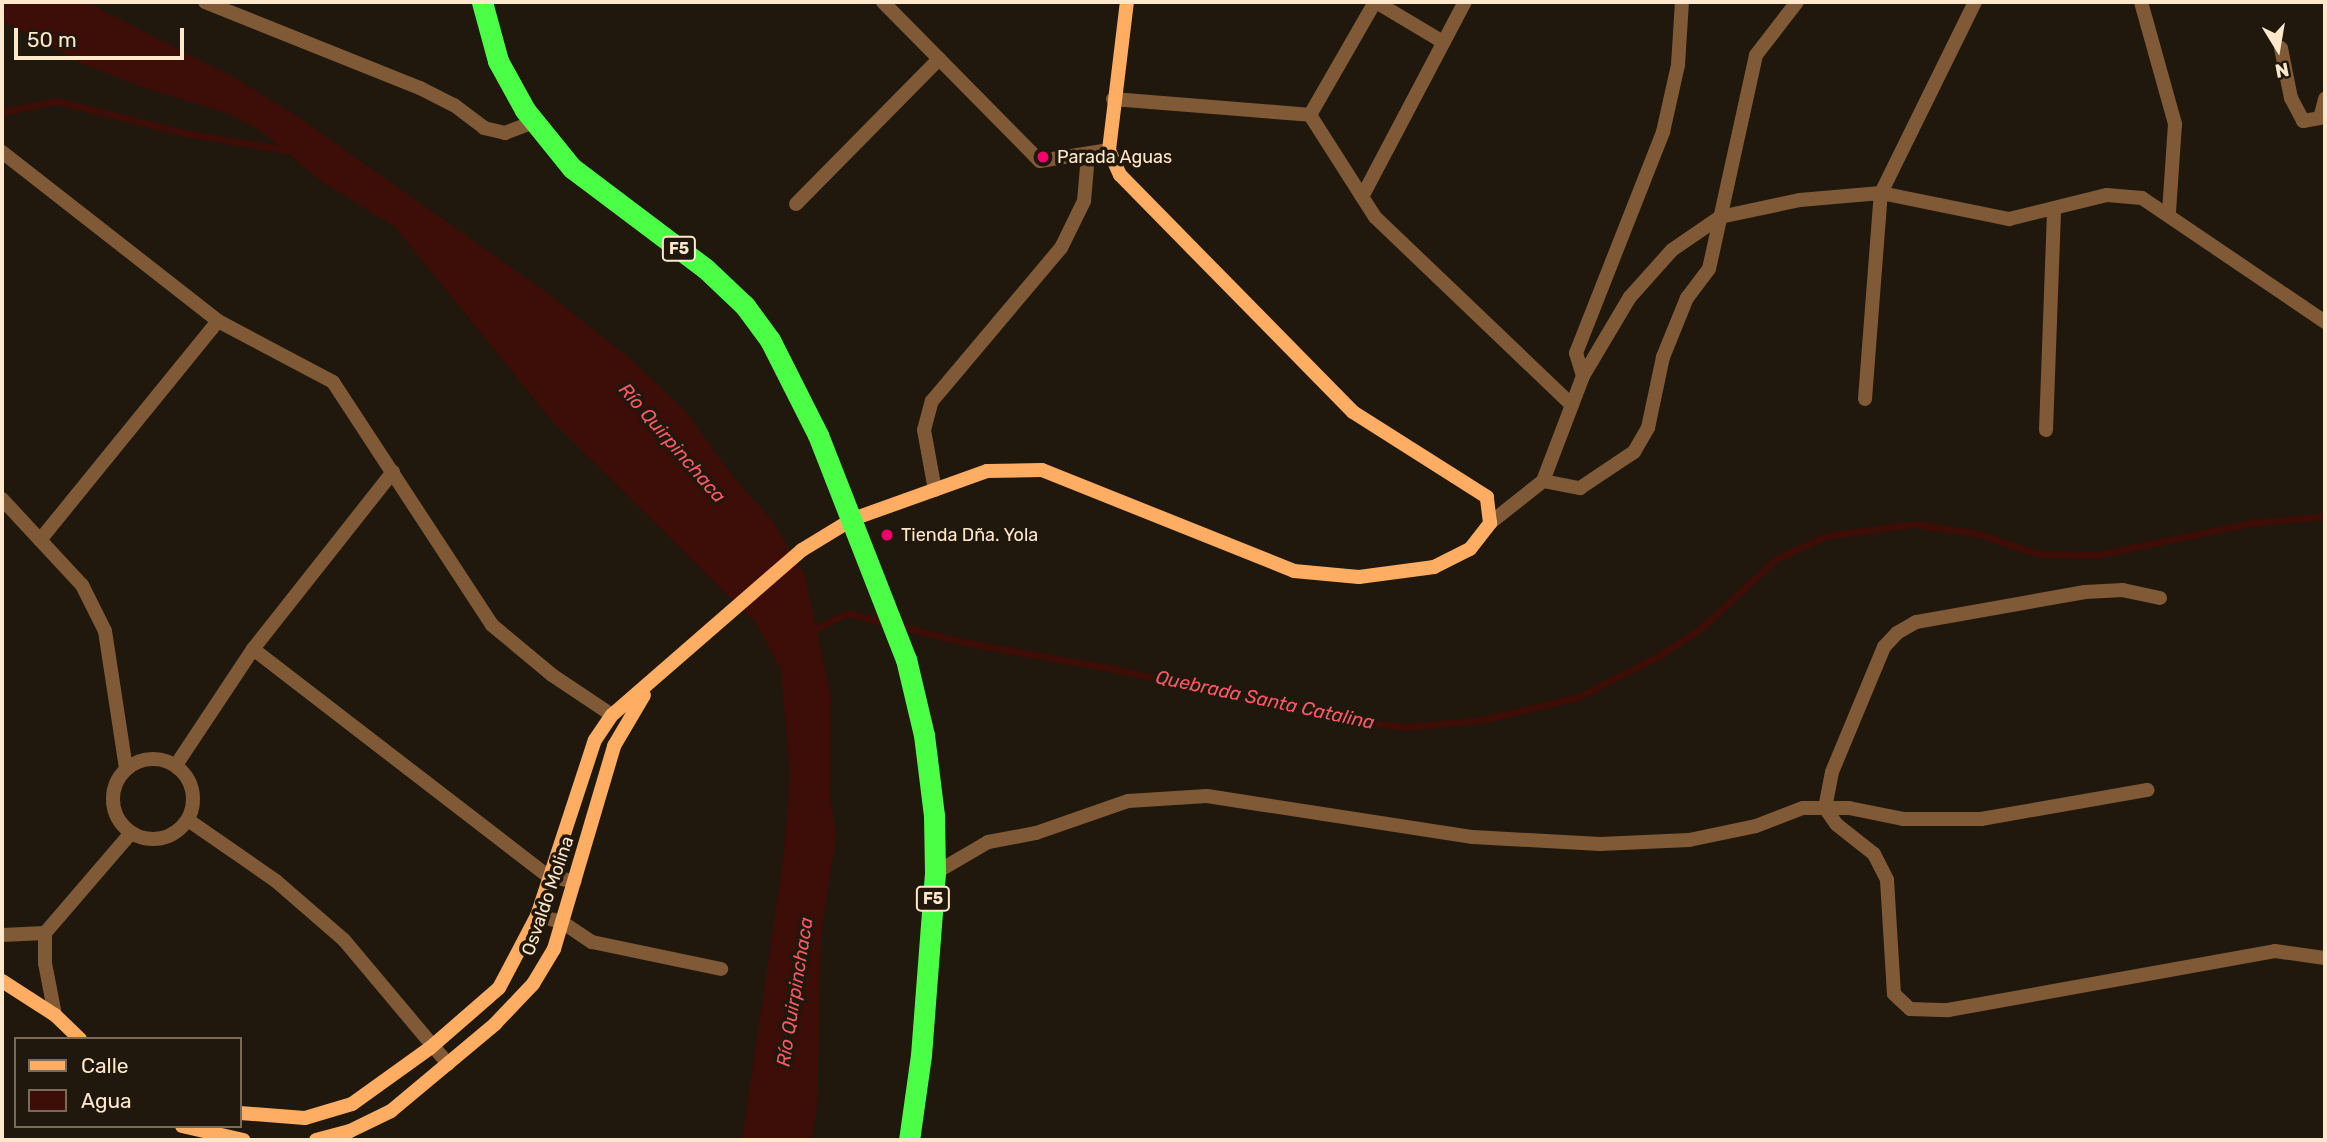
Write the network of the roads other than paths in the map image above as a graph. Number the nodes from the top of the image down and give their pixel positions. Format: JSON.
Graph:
{"nodes":[{"id":1,"x":205,"y":2,"type":"edge"},
{"id":2,"x":482,"y":2,"type":"edge"},
{"id":3,"x":884,"y":2,"type":"edge"},
{"id":4,"x":1127,"y":2,"type":"edge"},
{"id":5,"x":1376,"y":2,"type":"edge"},
{"id":6,"x":1465,"y":2,"type":"edge"},
{"id":7,"x":1682,"y":2,"type":"edge"},
{"id":8,"x":1797,"y":2,"type":"edge"},
{"id":9,"x":1975,"y":2,"type":"edge"},
{"id":10,"x":2141,"y":2,"type":"edge"},
{"id":11,"x":1443,"y":42,"type":"junction"},
{"id":12,"x":2281,"y":48,"type":"dead end"},
{"id":13,"x":939,"y":59,"type":"junction"},
{"id":14,"x":1113,"y":99,"type":"junction"},
{"id":15,"x":2325,"y":99,"type":"edge"},
{"id":16,"x":1310,"y":116,"type":"junction"},
{"id":17,"x":534,"y":122,"type":"junction"},
{"id":18,"x":1109,"y":150,"type":"junction"},
{"id":19,"x":2,"y":152,"type":"edge"},
{"id":20,"x":1088,"y":155,"type":"junction"},
{"id":21,"x":1881,"y":193,"type":"junction"},
{"id":22,"x":1362,"y":197,"type":"junction"},
{"id":23,"x":796,"y":204,"type":"dead end"},
{"id":24,"x":2054,"y":211,"type":"junction"},
{"id":25,"x":2169,"y":214,"type":"junction"},
{"id":26,"x":1720,"y":217,"type":"junction"},
{"id":27,"x":218,"y":321,"type":"junction"},
{"id":28,"x":2325,"y":323,"type":"edge"},
{"id":29,"x":1583,"y":376,"type":"junction"},
{"id":30,"x":1866,"y":399,"type":"dead end"},
{"id":31,"x":1572,"y":405,"type":"junction"},
{"id":32,"x":2046,"y":430,"type":"dead end"},
{"id":33,"x":393,"y":472,"type":"junction"},
{"id":34,"x":1543,"y":481,"type":"junction"},
{"id":35,"x":935,"y":490,"type":"junction"},
{"id":36,"x":2,"y":499,"type":"edge"},
{"id":37,"x":853,"y":519,"type":"junction"},
{"id":38,"x":1490,"y":523,"type":"junction"},
{"id":39,"x":40,"y":540,"type":"junction"},
{"id":40,"x":2160,"y":598,"type":"dead end"},
{"id":41,"x":253,"y":649,"type":"junction"},
{"id":42,"x":652,"y":685,"type":"junction"},
{"id":43,"x":612,"y":715,"type":"junction"},
{"id":44,"x":176,"y":765,"type":"junction"},
{"id":45,"x":126,"y":769,"type":"junction"},
{"id":46,"x":2147,"y":790,"type":"dead end"},
{"id":47,"x":1825,"y":808,"type":"junction"},
{"id":48,"x":188,"y":820,"type":"junction"},
{"id":49,"x":131,"y":833,"type":"junction"},
{"id":50,"x":935,"y":873,"type":"junction"},
{"id":51,"x":549,"y":877,"type":"junction"},
{"id":52,"x":575,"y":881,"type":"junction"},
{"id":53,"x":537,"y":916,"type":"junction"},
{"id":54,"x":562,"y":922,"type":"junction"},
{"id":55,"x":45,"y":933,"type":"junction"},
{"id":56,"x":2,"y":935,"type":"edge"},
{"id":57,"x":2325,"y":958,"type":"edge"},
{"id":58,"x":721,"y":969,"type":"dead end"},
{"id":59,"x":2,"y":981,"type":"edge"},
{"id":60,"x":55,"y":1015,"type":"junction"},
{"id":61,"x":76,"y":1033,"type":"edge"},
{"id":62,"x":430,"y":1048,"type":"junction"},
{"id":63,"x":448,"y":1064,"type":"junction"},
{"id":64,"x":242,"y":1113,"type":"edge"},
{"id":65,"x":191,"y":1128,"type":"edge"},
{"id":66,"x":243,"y":1140,"type":"edge"},
{"id":67,"x":316,"y":1140,"type":"edge"},
{"id":68,"x":909,"y":1140,"type":"edge"}],
"edges":[{"from":1,"to":17,"type":"street"},
{"from":2,"to":17,"type":"highway","number":"F5"},
{"from":3,"to":13,"type":"street"},
{"from":4,"to":14,"type":"main road"},
{"from":5,"to":11,"type":"street"},
{"from":5,"to":16,"type":"street"},
{"from":6,"to":11,"type":"street"},
{"from":7,"to":29,"type":"street"},
{"from":8,"to":26,"type":"street"},
{"from":9,"to":21,"type":"street"},
{"from":10,"to":25,"type":"street"},
{"from":11,"to":22,"type":"street"},
{"from":12,"to":15,"type":"street"},
{"from":13,"to":20,"type":"street"},
{"from":13,"to":23,"type":"street"},
{"from":14,"to":16,"type":"street"},
{"from":14,"to":18,"type":"main road"},
{"from":16,"to":22,"type":"street"},
{"from":17,"to":37,"type":"highway","number":"F5"},
{"from":18,"to":20,"type":"street"},
{"from":18,"to":38,"type":"main road"},
{"from":19,"to":27,"type":"street"},
{"from":20,"to":35,"type":"street"},
{"from":21,"to":24,"type":"street"},
{"from":21,"to":26,"type":"street"},
{"from":21,"to":30,"type":"street"},
{"from":22,"to":31,"type":"street"},
{"from":24,"to":25,"type":"street"},
{"from":24,"to":32,"type":"street"},
{"from":25,"to":28,"type":"street"},
{"from":26,"to":29,"type":"street"},
{"from":26,"to":34,"type":"street"},
{"from":27,"to":33,"type":"street"},
{"from":27,"to":39,"type":"street"},
{"from":29,"to":31,"type":"street"},
{"from":31,"to":34,"type":"street"},
{"from":33,"to":41,"type":"street"},
{"from":33,"to":43,"type":"street"},
{"from":34,"to":38,"type":"street"},
{"from":35,"to":37,"type":"main road"},
{"from":35,"to":38,"type":"main road"},
{"from":36,"to":39,"type":"street"},
{"from":37,"to":42,"type":"main road"},
{"from":37,"to":50,"type":"highway","number":"F5"},
{"from":39,"to":45,"type":"street"},
{"from":40,"to":47,"type":"street"},
{"from":41,"to":44,"type":"street"},
{"from":41,"to":51,"type":"street"},
{"from":42,"to":43,"type":"main road"},
{"from":42,"to":52,"type":"main road","name":"Osvaldo Molina"},
{"from":43,"to":51,"type":"main road"},
{"from":44,"to":45,"type":"street"},
{"from":44,"to":48,"type":"street"},
{"from":45,"to":49,"type":"street"},
{"from":46,"to":47,"type":"street"},
{"from":47,"to":50,"type":"street"},
{"from":47,"to":57,"type":"street"},
{"from":48,"to":49,"type":"street"},
{"from":48,"to":62,"type":"street"},
{"from":49,"to":55,"type":"street"},
{"from":50,"to":68,"type":"highway","number":"F5"},
{"from":51,"to":52,"type":"street"},
{"from":51,"to":53,"type":"main road"},
{"from":52,"to":54,"type":"main road","name":"Osvaldo Molina"},
{"from":53,"to":54,"type":"street"},
{"from":53,"to":62,"type":"main road"},
{"from":54,"to":58,"type":"street"},
{"from":54,"to":63,"type":"main road","name":"Osvaldo Molina"},
{"from":55,"to":56,"type":"street"},
{"from":55,"to":60,"type":"street"},
{"from":59,"to":60,"type":"main road"},
{"from":60,"to":61,"type":"main road"},
{"from":62,"to":63,"type":"street"},
{"from":62,"to":64,"type":"main road"},
{"from":63,"to":67,"type":"main road","name":"Osvaldo Molina"},
{"from":65,"to":66,"type":"main road"}]}
